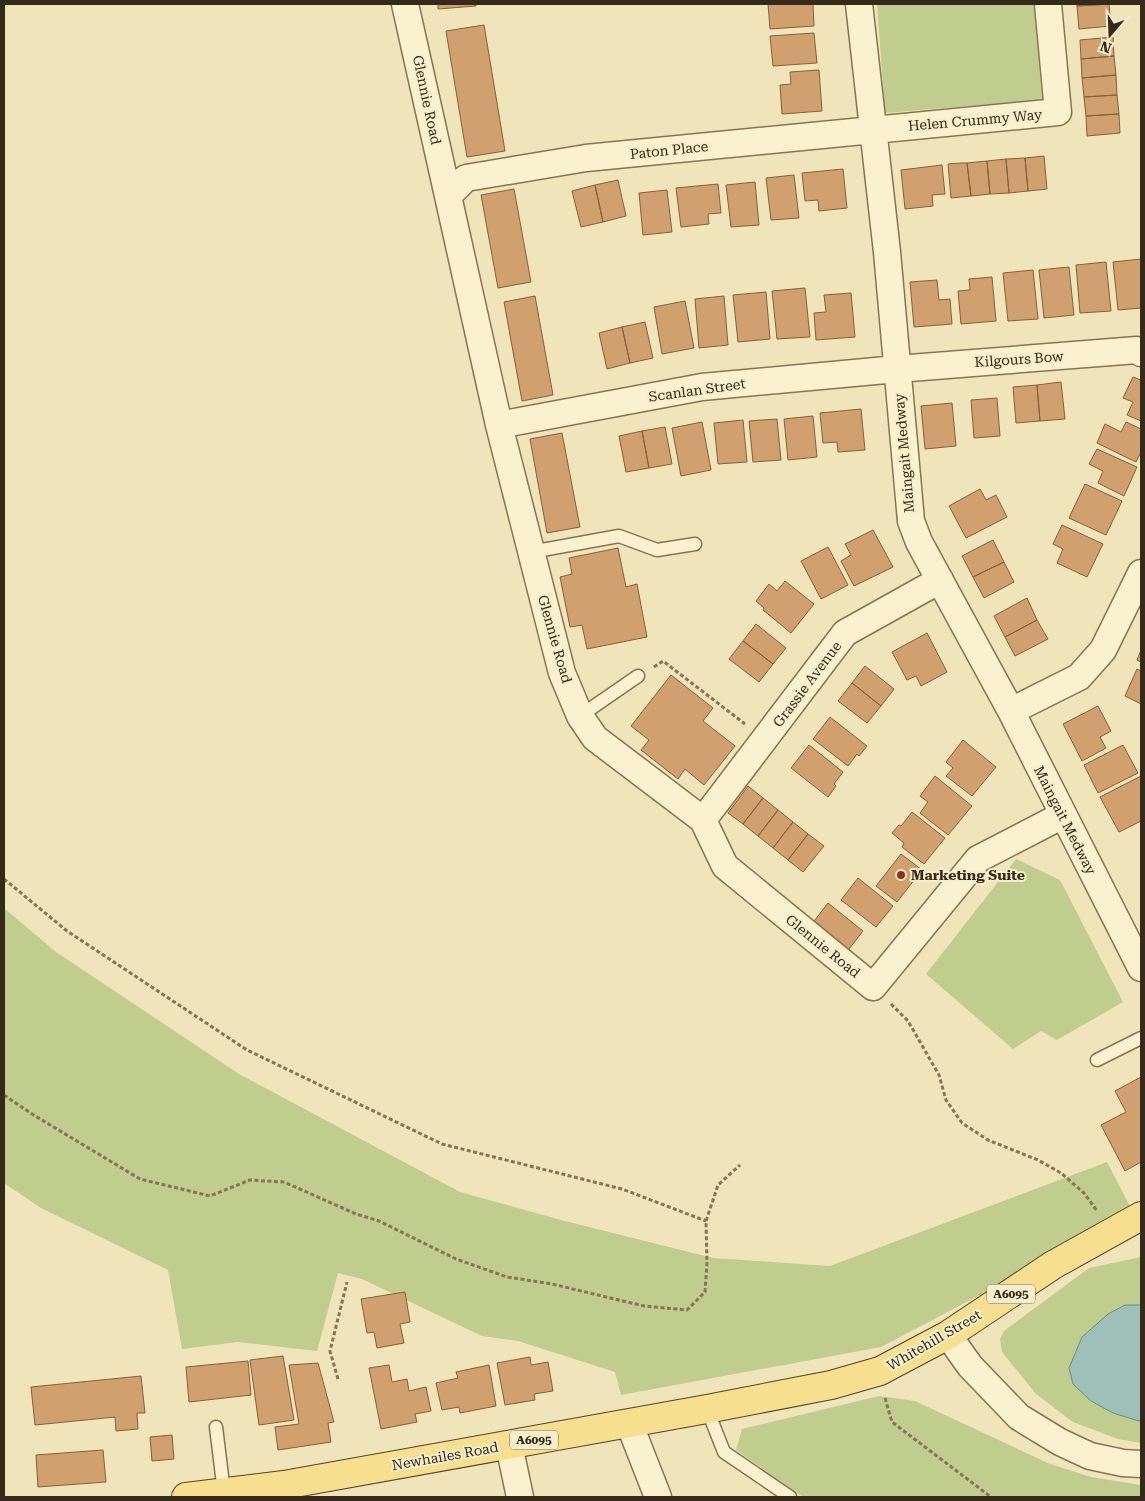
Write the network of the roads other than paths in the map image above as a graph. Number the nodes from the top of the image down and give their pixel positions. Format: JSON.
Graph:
{"nodes":[{"id":1,"x":406,"y":4,"type":"edge"},
{"id":2,"x":859,"y":4,"type":"edge"},
{"id":3,"x":1048,"y":4,"type":"edge"},
{"id":4,"x":872,"y":129,"type":"junction"},
{"id":5,"x":448,"y":196,"type":"junction"},
{"id":6,"x":1141,"y":353,"type":"edge"},
{"id":7,"x":897,"y":369,"type":"junction"},
{"id":8,"x":499,"y":425,"type":"junction"},
{"id":9,"x":695,"y":544,"type":"dead end"},
{"id":10,"x":532,"y":552,"type":"junction"},
{"id":11,"x":1141,"y":573,"type":"edge"},
{"id":12,"x":940,"y":580,"type":"junction"},
{"id":13,"x":638,"y":676,"type":"road end"},
{"id":14,"x":1011,"y":711,"type":"junction"},
{"id":15,"x":580,"y":716,"type":"junction"},
{"id":16,"x":1062,"y":815,"type":"junction"},
{"id":17,"x":703,"y":820,"type":"junction"},
{"id":18,"x":1141,"y":968,"type":"edge"},
{"id":19,"x":1141,"y":1038,"type":"edge"},
{"id":20,"x":1097,"y":1060,"type":"dead end"},
{"id":21,"x":1141,"y":1216,"type":"edge"},
{"id":22,"x":948,"y":1335,"type":"junction"},
{"id":23,"x":880,"y":1371,"type":"joint"},
{"id":24,"x":707,"y":1409,"type":"junction"},
{"id":25,"x":629,"y":1423,"type":"junction"},
{"id":26,"x":216,"y":1427,"type":"dead end"},
{"id":27,"x":509,"y":1444,"type":"junction"},
{"id":28,"x":1141,"y":1464,"type":"edge"},
{"id":29,"x":285,"y":1491,"type":"edge"},
{"id":30,"x":224,"y":1492,"type":"junction"},
{"id":31,"x":186,"y":1497,"type":"edge"},
{"id":32,"x":520,"y":1497,"type":"edge"},
{"id":33,"x":658,"y":1497,"type":"edge"},
{"id":34,"x":790,"y":1497,"type":"edge"}],
"edges":[{"from":1,"to":5,"type":"street","name":"Glennie Road"},
{"from":2,"to":4,"type":"street","name":"Maingait Medway"},
{"from":3,"to":4,"type":"street","name":"Helen Crummy Way"},
{"from":4,"to":5,"type":"street","name":"Paton Place"},
{"from":4,"to":7,"type":"street","name":"Maingait Medway"},
{"from":5,"to":8,"type":"street","name":"Glennie Road"},
{"from":6,"to":7,"type":"street","name":"Kilgours Bow"},
{"from":7,"to":8,"type":"street","name":"Scanlan Street"},
{"from":7,"to":12,"type":"street","name":"Maingait Medway"},
{"from":8,"to":10,"type":"street","name":"Glennie Road"},
{"from":9,"to":10,"type":"lane"},
{"from":10,"to":15,"type":"street","name":"Glennie Road"},
{"from":11,"to":14,"type":"street"},
{"from":12,"to":14,"type":"street","name":"Maingait Medway"},
{"from":12,"to":17,"type":"street","name":"Grassie Avenue"},
{"from":13,"to":15,"type":"lane"},
{"from":14,"to":16,"type":"street","name":"Maingait Medway"},
{"from":15,"to":17,"type":"street","name":"Glennie Road"},
{"from":16,"to":17,"type":"street","name":"Glennie Road"},
{"from":16,"to":18,"type":"street","name":"Maingait Medway"},
{"from":19,"to":20,"type":"lane"},
{"from":21,"to":22,"type":"main road","name":"Whitehill Street","number":"A6095"},
{"from":22,"to":23,"type":"main road","name":"Whitehill Street","number":"A6095"},
{"from":22,"to":28,"type":"street"},
{"from":23,"to":24,"type":"main road","name":"Newhailes Road","number":"A6095"},
{"from":24,"to":25,"type":"main road","name":"Newhailes Road","number":"A6095"},
{"from":24,"to":34,"type":"lane"},
{"from":25,"to":27,"type":"main road","name":"Newhailes Road","number":"A6095"},
{"from":25,"to":33,"type":"street"},
{"from":26,"to":30,"type":"lane"},
{"from":27,"to":29,"type":"main road","name":"Newhailes Road","number":"A6095"},
{"from":27,"to":32,"type":"street"},
{"from":29,"to":30,"type":"main road","name":"Newhailes Road","number":"A6095"},
{"from":30,"to":31,"type":"main road","name":"Newhailes Road","number":"A6095"}]}
